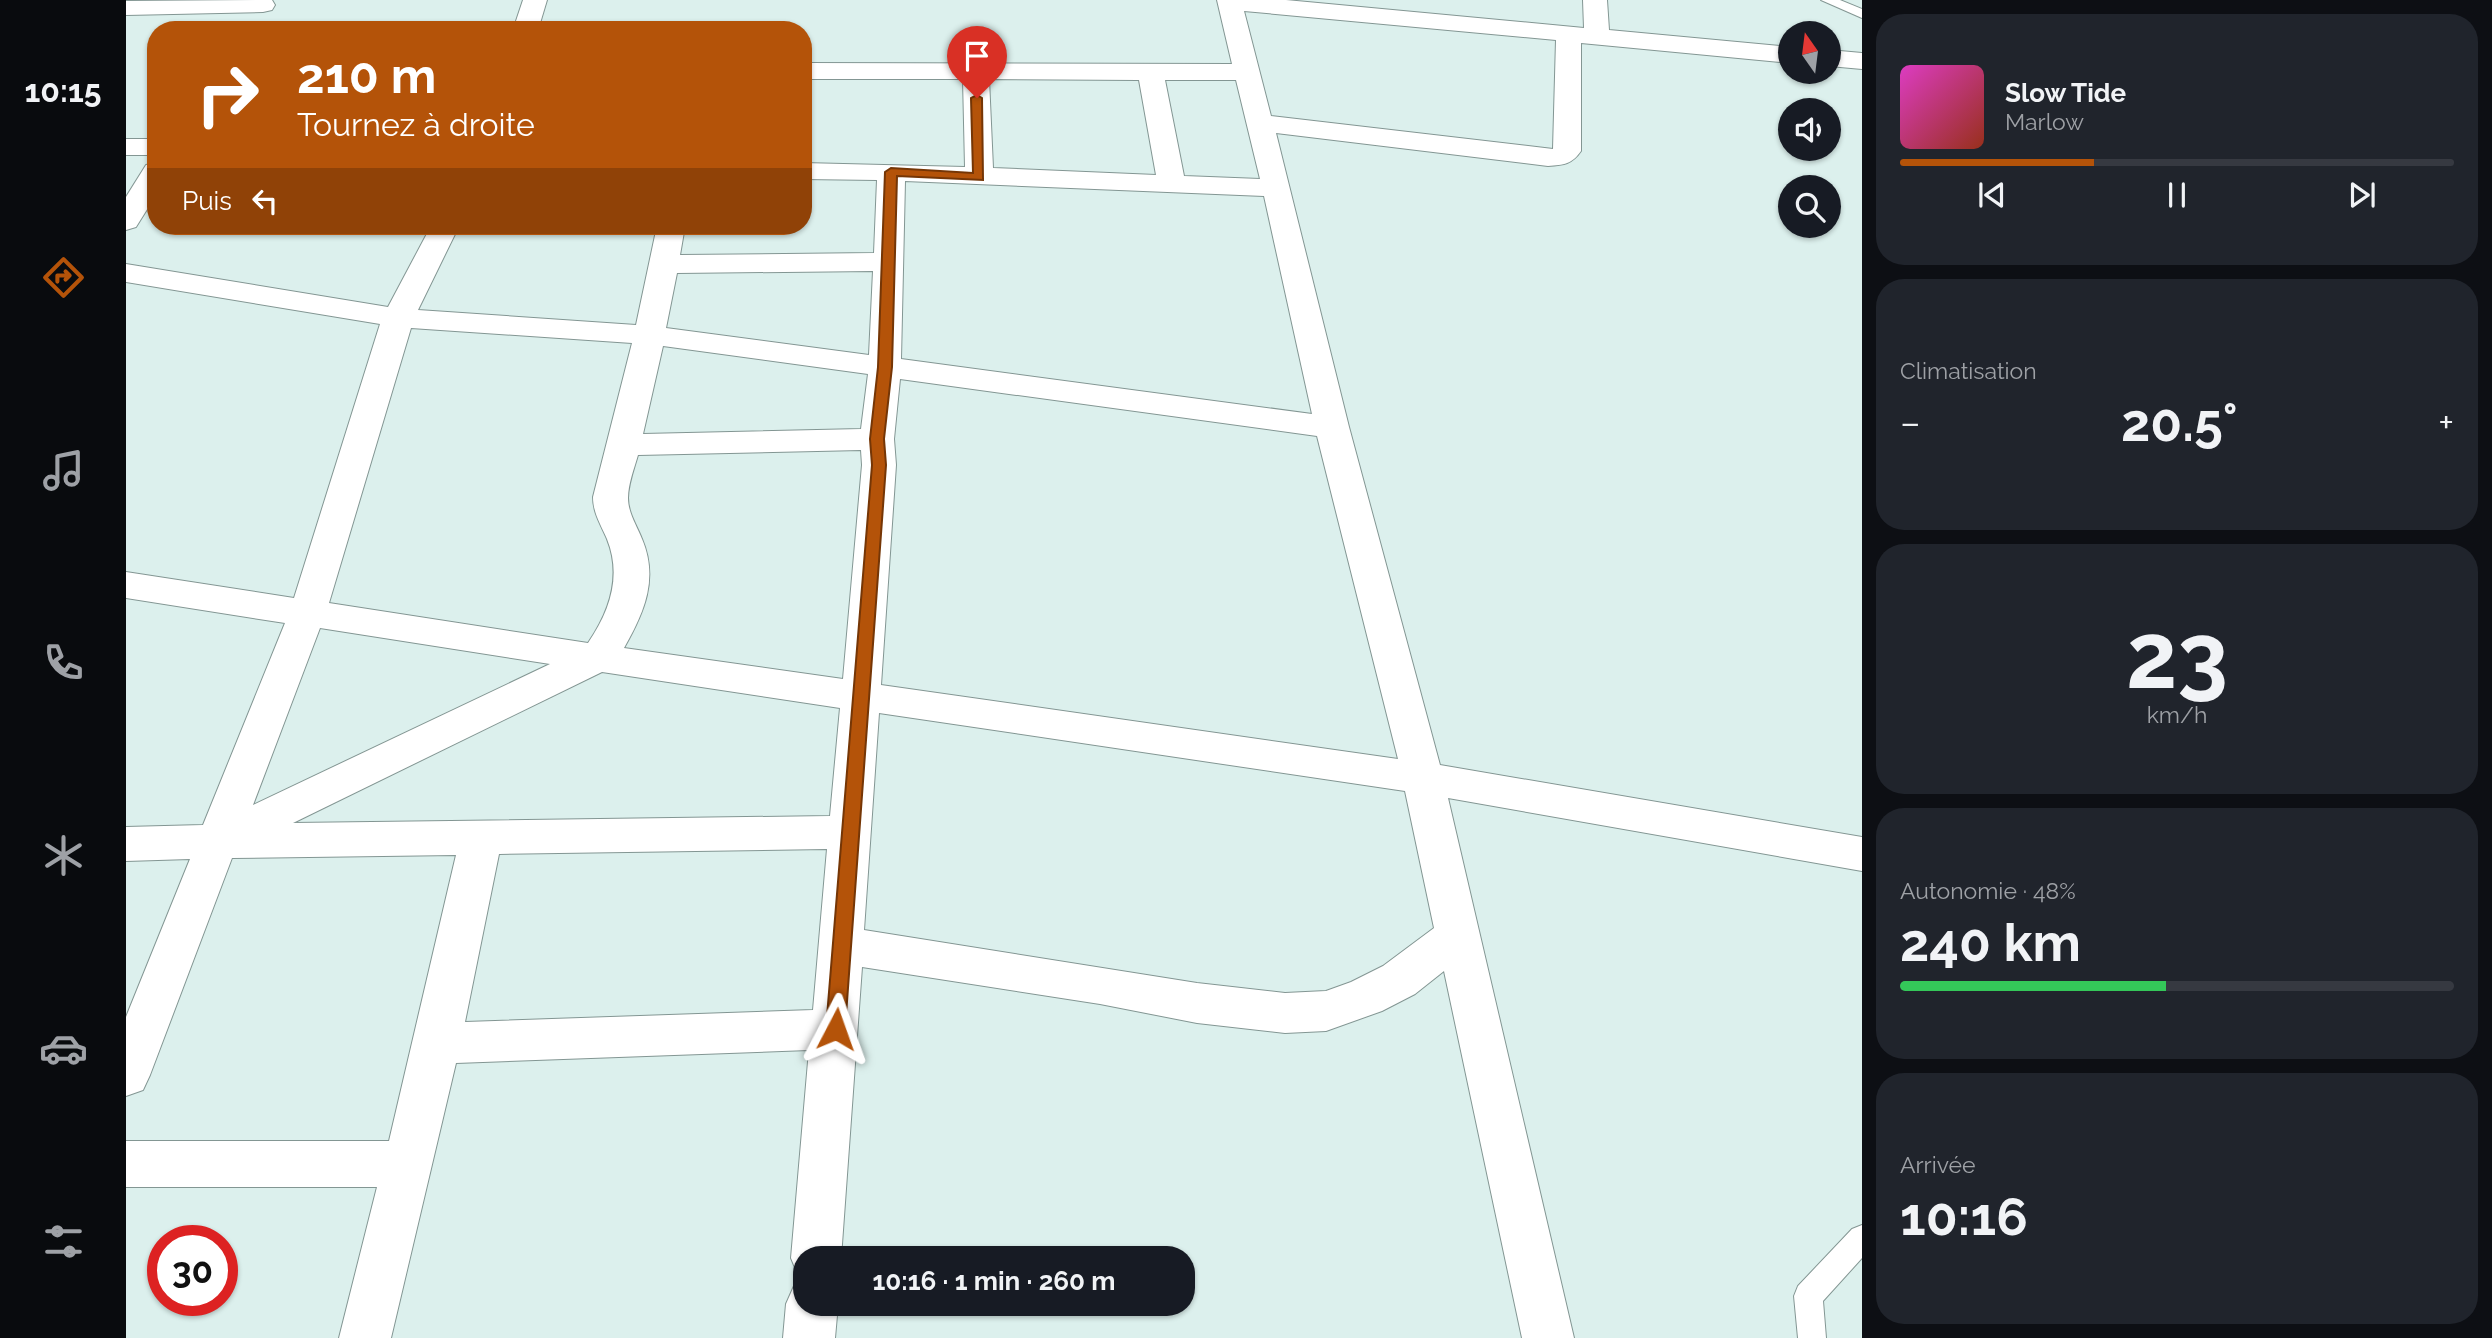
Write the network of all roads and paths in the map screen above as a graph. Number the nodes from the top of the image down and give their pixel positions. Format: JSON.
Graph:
{"nodes":[{"id":1,"x":535,"y":0,"type":"edge"},
{"id":2,"x":1595,"y":0,"type":"edge"},
{"id":3,"x":1828,"y":0,"type":"edge"},
{"id":4,"x":1229,"y":1,"type":"edge"},
{"id":5,"x":265,"y":3,"type":"edge"},
{"id":6,"x":185,"y":4,"type":"edge"},
{"id":7,"x":126,"y":8,"type":"edge"},
{"id":8,"x":1862,"y":14,"type":"edge"},
{"id":9,"x":253,"y":21,"type":"edge"},
{"id":10,"x":528,"y":21,"type":"edge"},
{"id":11,"x":1569,"y":34,"type":"junction"},
{"id":12,"x":1597,"y":36,"type":"junction"},
{"id":13,"x":1778,"y":54,"type":"edge"},
{"id":14,"x":1841,"y":59,"type":"edge"},
{"id":15,"x":1862,"y":61,"type":"edge"},
{"id":16,"x":812,"y":71,"type":"edge"},
{"id":17,"x":976,"y":72,"type":"junction"},
{"id":18,"x":1151,"y":72,"type":"junction"},
{"id":19,"x":1248,"y":72,"type":"junction"},
{"id":20,"x":1260,"y":124,"type":"junction"},
{"id":21,"x":126,"y":147,"type":"edge"},
{"id":22,"x":147,"y":147,"type":"edge"},
{"id":23,"x":812,"y":171,"type":"edge"},
{"id":24,"x":891,"y":172,"type":"junction"},
{"id":25,"x":979,"y":177,"type":"junction"},
{"id":26,"x":1172,"y":184,"type":"junction"},
{"id":27,"x":147,"y":186,"type":"edge"},
{"id":28,"x":1276,"y":188,"type":"junction"},
{"id":29,"x":126,"y":221,"type":"edge"},
{"id":30,"x":440,"y":235,"type":"edge"},
{"id":31,"x":669,"y":235,"type":"edge"},
{"id":32,"x":887,"y":261,"type":"junction"},
{"id":33,"x":663,"y":264,"type":"junction"},
{"id":34,"x":126,"y":273,"type":"edge"},
{"id":35,"x":398,"y":318,"type":"junction"},
{"id":36,"x":648,"y":335,"type":"junction"},
{"id":37,"x":885,"y":367,"type":"junction"},
{"id":38,"x":1332,"y":427,"type":"junction"},
{"id":39,"x":877,"y":439,"type":"junction"},
{"id":40,"x":624,"y":445,"type":"junction"},
{"id":41,"x":126,"y":585,"type":"edge"},
{"id":42,"x":308,"y":611,"type":"junction"},
{"id":43,"x":598,"y":658,"type":"junction"},
{"id":44,"x":861,"y":697,"type":"junction"},
{"id":45,"x":1423,"y":778,"type":"junction"},
{"id":46,"x":850,"y":832,"type":"junction"},
{"id":47,"x":481,"y":839,"type":"junction"},
{"id":48,"x":217,"y":841,"type":"junction"},
{"id":49,"x":126,"y":844,"type":"edge"},
{"id":50,"x":1862,"y":854,"type":"edge"},
{"id":51,"x":1458,"y":935,"type":"junction"},
{"id":52,"x":842,"y":945,"type":"junction"},
{"id":53,"x":836,"y":1029,"type":"junction"},
{"id":54,"x":438,"y":1043,"type":"junction"},
{"id":55,"x":126,"y":1075,"type":"edge"},
{"id":56,"x":126,"y":1164,"type":"edge"},
{"id":57,"x":407,"y":1164,"type":"junction"},
{"id":58,"x":1862,"y":1238,"type":"edge"},
{"id":59,"x":817,"y":1246,"type":"edge"},
{"id":60,"x":811,"y":1316,"type":"edge"},
{"id":61,"x":365,"y":1338,"type":"edge"},
{"id":62,"x":810,"y":1338,"type":"edge"},
{"id":63,"x":1548,"y":1338,"type":"edge"},
{"id":64,"x":1812,"y":1338,"type":"edge"}],
"edges":[{"from":1,"to":10,"type":"street"},
{"from":2,"to":12,"type":"street"},
{"from":3,"to":8,"type":"lane"},
{"from":4,"to":11,"type":"street"},
{"from":4,"to":19,"type":"street"},
{"from":5,"to":6,"type":"street"},
{"from":5,"to":9,"type":"street"},
{"from":6,"to":7,"type":"street"},
{"from":11,"to":12,"type":"street"},
{"from":11,"to":20,"type":"street"},
{"from":12,"to":13,"type":"street"},
{"from":14,"to":15,"type":"street"},
{"from":16,"to":17,"type":"street"},
{"from":17,"to":18,"type":"street"},
{"from":17,"to":25,"type":"street"},
{"from":18,"to":19,"type":"street"},
{"from":18,"to":26,"type":"street"},
{"from":19,"to":20,"type":"street"},
{"from":20,"to":28,"type":"street"},
{"from":21,"to":22,"type":"street"},
{"from":23,"to":24,"type":"street"},
{"from":24,"to":25,"type":"street"},
{"from":24,"to":32,"type":"street"},
{"from":25,"to":26,"type":"street"},
{"from":26,"to":28,"type":"street"},
{"from":27,"to":29,"type":"street"},
{"from":28,"to":38,"type":"street"},
{"from":30,"to":35,"type":"street"},
{"from":31,"to":33,"type":"street"},
{"from":32,"to":33,"type":"street"},
{"from":32,"to":37,"type":"street"},
{"from":33,"to":36,"type":"street"},
{"from":34,"to":35,"type":"street"},
{"from":35,"to":36,"type":"street"},
{"from":35,"to":42,"type":"street"},
{"from":36,"to":37,"type":"street"},
{"from":36,"to":40,"type":"street"},
{"from":37,"to":38,"type":"street"},
{"from":37,"to":39,"type":"street"},
{"from":38,"to":45,"type":"street"},
{"from":39,"to":40,"type":"street"},
{"from":39,"to":44,"type":"street"},
{"from":40,"to":43,"type":"street"},
{"from":41,"to":42,"type":"street"},
{"from":42,"to":43,"type":"street"},
{"from":42,"to":48,"type":"street"},
{"from":43,"to":44,"type":"street"},
{"from":43,"to":48,"type":"street"},
{"from":44,"to":45,"type":"street"},
{"from":44,"to":46,"type":"street"},
{"from":45,"to":50,"type":"street"},
{"from":45,"to":51,"type":"street"},
{"from":46,"to":47,"type":"street"},
{"from":46,"to":52,"type":"street"},
{"from":47,"to":48,"type":"street"},
{"from":47,"to":54,"type":"street"},
{"from":48,"to":49,"type":"street"},
{"from":48,"to":55,"type":"street"},
{"from":51,"to":52,"type":"street"},
{"from":51,"to":63,"type":"street"},
{"from":52,"to":53,"type":"street"},
{"from":53,"to":54,"type":"street"},
{"from":53,"to":59,"type":"street"},
{"from":54,"to":57,"type":"street"},
{"from":56,"to":57,"type":"street"},
{"from":57,"to":61,"type":"street"},
{"from":58,"to":64,"type":"lane"},
{"from":60,"to":62,"type":"street"}]}
